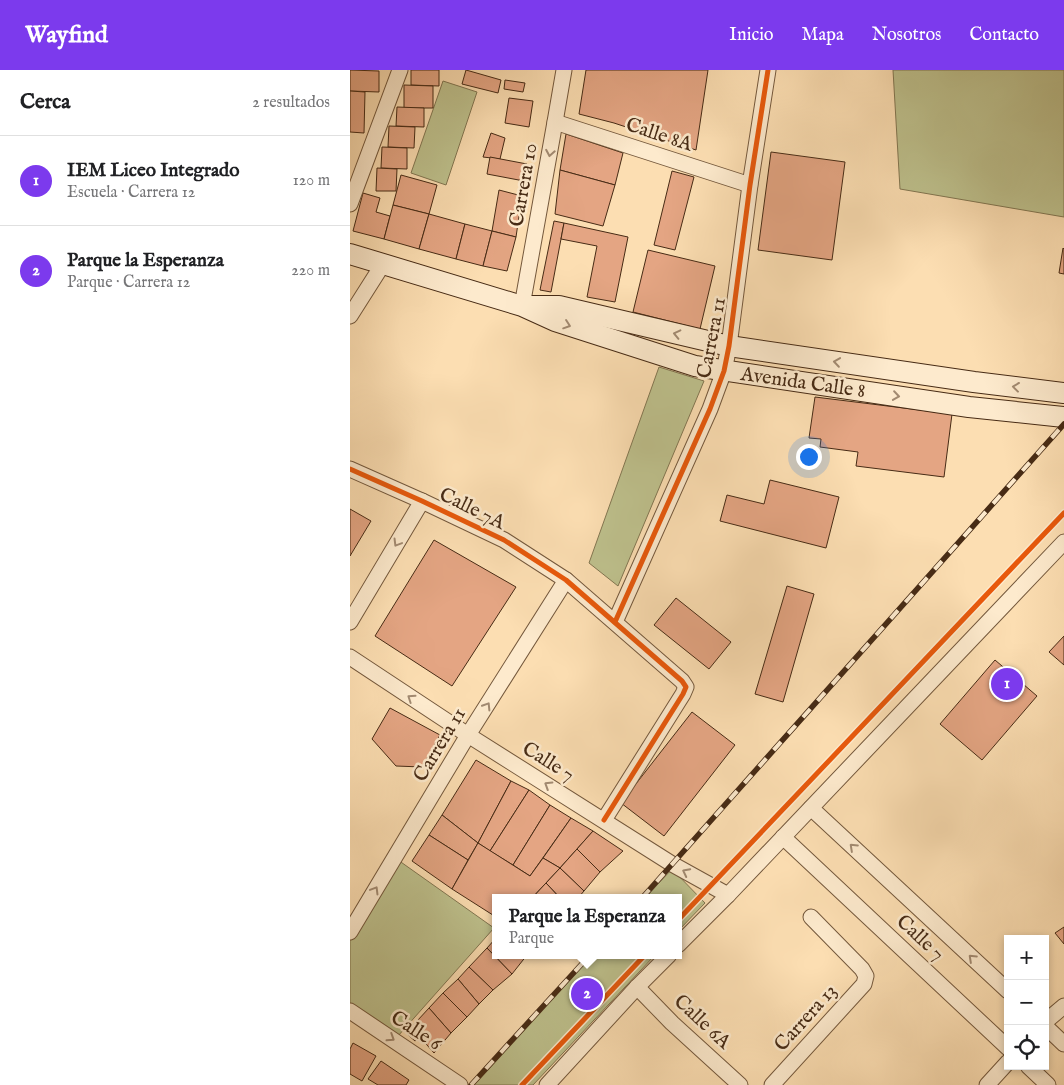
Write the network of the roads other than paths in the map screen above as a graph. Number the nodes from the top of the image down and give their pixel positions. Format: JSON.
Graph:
{"nodes":[{"id":1,"x":400,"y":70,"type":"edge"},
{"id":2,"x":564,"y":70,"type":"edge"},
{"id":3,"x":768,"y":70,"type":"edge"},
{"id":4,"x":556,"y":122,"type":"junction"},
{"id":5,"x":750,"y":186,"type":"junction"},
{"id":6,"x":350,"y":204,"type":"edge"},
{"id":7,"x":350,"y":254,"type":"edge"},
{"id":8,"x":383,"y":264,"type":"junction"},
{"id":9,"x":522,"y":306,"type":"junction"},
{"id":10,"x":350,"y":316,"type":"edge"},
{"id":11,"x":729,"y":346,"type":"junction"},
{"id":12,"x":724,"y":371,"type":"junction"},
{"id":13,"x":1064,"y":393,"type":"edge"},
{"id":14,"x":1064,"y":417,"type":"edge"},
{"id":15,"x":350,"y":469,"type":"edge"},
{"id":16,"x":422,"y":501,"type":"junction"},
{"id":17,"x":1064,"y":542,"type":"edge"},
{"id":18,"x":566,"y":580,"type":"junction"},
{"id":19,"x":350,"y":622,"type":"edge"},
{"id":20,"x":614,"y":622,"type":"junction"},
{"id":21,"x":350,"y":657,"type":"edge"},
{"id":22,"x":468,"y":735,"type":"junction"},
{"id":23,"x":811,"y":808,"type":"junction"},
{"id":24,"x":604,"y":820,"type":"junction"},
{"id":25,"x":783,"y":837,"type":"junction"},
{"id":26,"x":728,"y":895,"type":"junction"},
{"id":27,"x":811,"y":917,"type":"dead end"},
{"id":28,"x":350,"y":932,"type":"edge"},
{"id":29,"x":682,"y":942,"type":"edge"},
{"id":30,"x":665,"y":959,"type":"edge"},
{"id":31,"x":637,"y":987,"type":"junction"},
{"id":32,"x":1004,"y":987,"type":"edge"},
{"id":33,"x":1064,"y":1006,"type":"edge"},
{"id":34,"x":350,"y":1011,"type":"edge"},
{"id":35,"x":1049,"y":1019,"type":"edge"},
{"id":36,"x":1049,"y":1030,"type":"edge"},
{"id":37,"x":1004,"y":1044,"type":"edge"},
{"id":38,"x":1064,"y":1044,"type":"edge"},
{"id":39,"x":1004,"y":1066,"type":"edge"},
{"id":40,"x":1032,"y":1070,"type":"edge"},
{"id":41,"x":460,"y":1085,"type":"edge"},
{"id":42,"x":547,"y":1085,"type":"edge"},
{"id":43,"x":740,"y":1085,"type":"edge"},
{"id":44,"x":772,"y":1085,"type":"edge"},
{"id":45,"x":987,"y":1085,"type":"edge"},
{"id":46,"x":1048,"y":1085,"type":"edge"}],
"edges":[{"from":1,"to":6,"type":"street"},
{"from":2,"to":4,"type":"street","name":"Carrera 10"},
{"from":3,"to":5,"type":"street","name":"Carrera 11"},
{"from":4,"to":5,"type":"street","name":"Calle 8A"},
{"from":4,"to":9,"type":"street","name":"Carrera 10","one_way":true},
{"from":5,"to":11,"type":"street","name":"Carrera 11"},
{"from":7,"to":8,"type":"main road","name":"Avenida Calle 8"},
{"from":8,"to":9,"type":"main road","name":"Avenida Calle 8"},
{"from":8,"to":10,"type":"street"},
{"from":11,"to":9,"type":"main road","name":"Avenida Calle 8","one_way":true},
{"from":9,"to":12,"type":"main road","name":"Avenida Calle 8","one_way":true},
{"from":11,"to":12,"type":"street","name":"Carrera 11"},
{"from":13,"to":11,"type":"main road","name":"Avenida Calle 8","one_way":true},
{"from":12,"to":14,"type":"main road","name":"Avenida Calle 8","one_way":true},
{"from":12,"to":20,"type":"street","name":"Carrera 11"},
{"from":15,"to":16,"type":"street","name":"Calle 7A"},
{"from":16,"to":18,"type":"street","name":"Calle 7A"},
{"from":16,"to":19,"type":"street","one_way":true},
{"from":17,"to":23,"type":"street"},
{"from":18,"to":20,"type":"street","name":"Calle 7A"},
{"from":22,"to":18,"type":"street","name":"Carrera 11","one_way":true},
{"from":20,"to":24,"type":"street","name":"Calle 7A"},
{"from":22,"to":21,"type":"street","name":"Calle 7","one_way":true},
{"from":24,"to":22,"type":"street","name":"Calle 7","one_way":true},
{"from":28,"to":22,"type":"street","name":"Carrera 11","one_way":true},
{"from":23,"to":25,"type":"street"},
{"from":32,"to":23,"type":"street","one_way":true},
{"from":26,"to":24,"type":"street","name":"Calle 7","one_way":true},
{"from":25,"to":26,"type":"street"},
{"from":25,"to":37,"type":"street","name":"Calle 7"},
{"from":26,"to":29,"type":"street"},
{"from":27,"to":44,"type":"street","name":"Carrera 13"},
{"from":30,"to":31,"type":"street"},
{"from":31,"to":42,"type":"street"},
{"from":31,"to":43,"type":"street","name":"Calle 6A"},
{"from":33,"to":35,"type":"street"},
{"from":34,"to":41,"type":"street","name":"Calle 6","one_way":true},
{"from":36,"to":38,"type":"street"},
{"from":39,"to":45,"type":"street"},
{"from":40,"to":46,"type":"street"}]}
